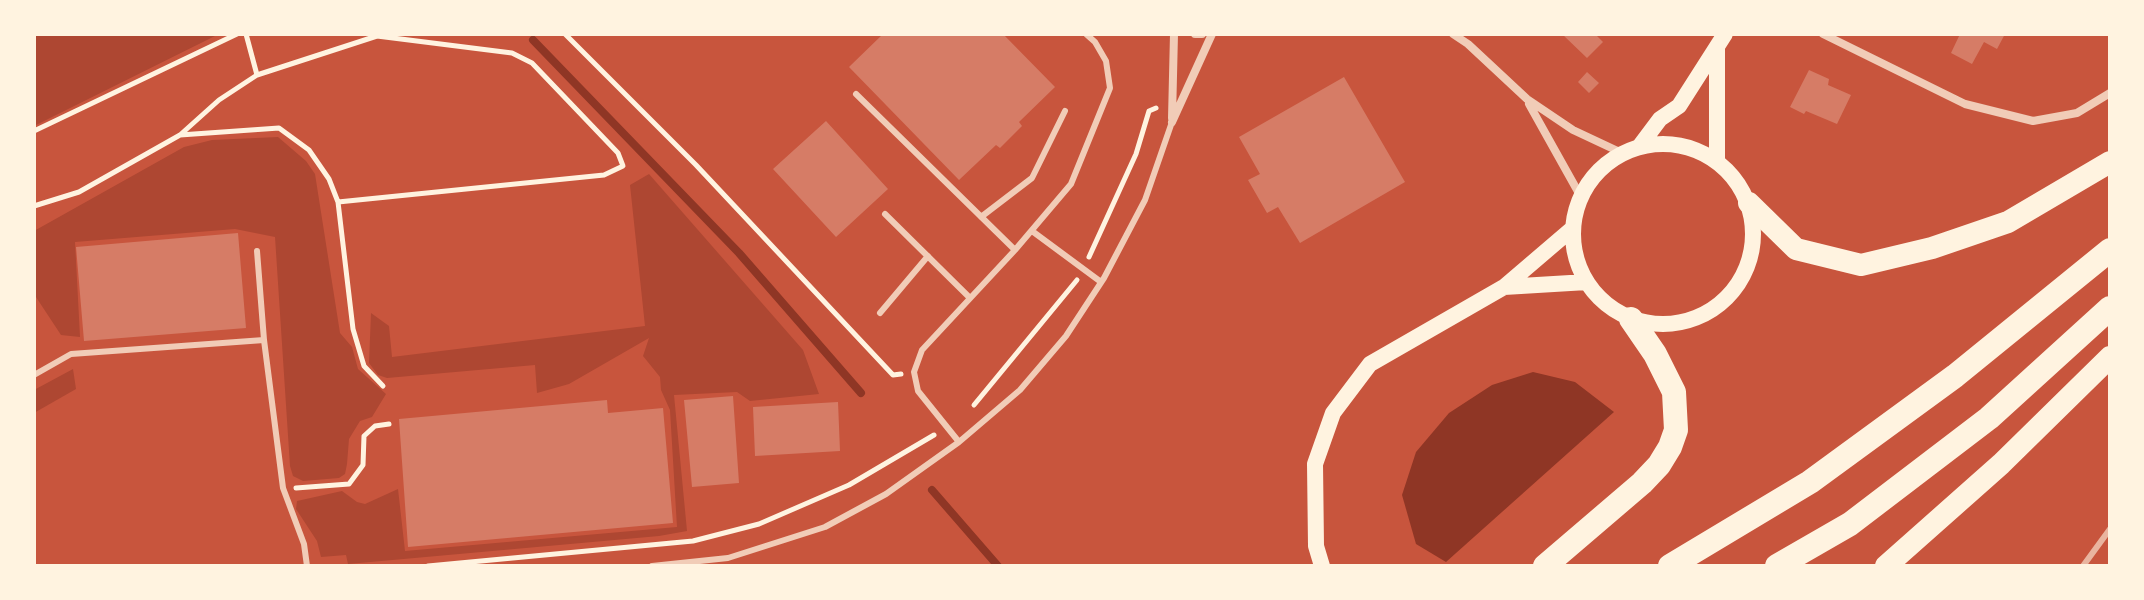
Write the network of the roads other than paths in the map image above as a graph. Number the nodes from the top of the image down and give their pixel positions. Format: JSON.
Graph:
{"nodes":[{"id":1,"x":1086,"y":34,"type":"edge"},
{"id":2,"x":1174,"y":34,"type":"edge"},
{"id":3,"x":1195,"y":34,"type":"edge"},
{"id":4,"x":1202,"y":34,"type":"edge"},
{"id":5,"x":1212,"y":34,"type":"edge"},
{"id":6,"x":1453,"y":34,"type":"edge"},
{"id":7,"x":1823,"y":34,"type":"edge"},
{"id":8,"x":1721,"y":40,"type":"edge"},
{"id":9,"x":2110,"y":93,"type":"edge"},
{"id":10,"x":856,"y":94,"type":"dead end"},
{"id":11,"x":1527,"y":99,"type":"junction"},
{"id":12,"x":1065,"y":111,"type":"dead end"},
{"id":13,"x":1172,"y":122,"type":"junction"},
{"id":14,"x":1639,"y":147,"type":"junction"},
{"id":15,"x":1622,"y":153,"type":"junction"},
{"id":16,"x":1717,"y":161,"type":"junction"},
{"id":17,"x":2110,"y":162,"type":"edge"},
{"id":18,"x":1581,"y":197,"type":"junction"},
{"id":19,"x":1749,"y":203,"type":"junction"},
{"id":20,"x":885,"y":214,"type":"dead end"},
{"id":21,"x":981,"y":217,"type":"junction"},
{"id":22,"x":1573,"y":228,"type":"junction"},
{"id":23,"x":1032,"y":231,"type":"junction"},
{"id":24,"x":1015,"y":250,"type":"junction"},
{"id":25,"x":2110,"y":250,"type":"edge"},
{"id":26,"x":257,"y":251,"type":"dead end"},
{"id":27,"x":928,"y":256,"type":"junction"},
{"id":28,"x":1101,"y":282,"type":"junction"},
{"id":29,"x":1587,"y":282,"type":"junction"},
{"id":30,"x":1504,"y":287,"type":"junction"},
{"id":31,"x":970,"y":298,"type":"junction"},
{"id":32,"x":2110,"y":308,"type":"edge"},
{"id":33,"x":880,"y":313,"type":"dead end"},
{"id":34,"x":1631,"y":319,"type":"junction"},
{"id":35,"x":264,"y":340,"type":"junction"},
{"id":36,"x":2110,"y":357,"type":"edge"},
{"id":37,"x":34,"y":375,"type":"edge"},
{"id":38,"x":959,"y":442,"type":"junction"},
{"id":39,"x":307,"y":566,"type":"edge"},
{"id":40,"x":652,"y":566,"type":"edge"},
{"id":41,"x":1322,"y":566,"type":"edge"},
{"id":42,"x":1545,"y":566,"type":"edge"},
{"id":43,"x":1670,"y":566,"type":"edge"},
{"id":44,"x":1777,"y":566,"type":"edge"},
{"id":45,"x":1886,"y":566,"type":"edge"}],
"edges":[{"from":1,"to":23,"type":"lane"},
{"from":2,"to":13,"type":"street"},
{"from":3,"to":4,"type":"street"},
{"from":5,"to":13,"type":"street"},
{"from":6,"to":11,"type":"street"},
{"from":7,"to":9,"type":"street"},
{"from":8,"to":14,"type":"main road"},
{"from":8,"to":16,"type":"main road"},
{"from":10,"to":21,"type":"lane"},
{"from":11,"to":15,"type":"street"},
{"from":11,"to":18,"type":"street"},
{"from":12,"to":21,"type":"lane"},
{"from":13,"to":28,"type":"lane"},
{"from":14,"to":15,"type":"main road"},
{"from":14,"to":16,"type":"main road"},
{"from":15,"to":18,"type":"main road"},
{"from":16,"to":19,"type":"main road"},
{"from":17,"to":19,"type":"highway"},
{"from":18,"to":22,"type":"main road"},
{"from":19,"to":34,"type":"main road"},
{"from":20,"to":27,"type":"lane"},
{"from":21,"to":24,"type":"lane"},
{"from":22,"to":29,"type":"main road"},
{"from":22,"to":30,"type":"main road"},
{"from":23,"to":24,"type":"lane"},
{"from":23,"to":28,"type":"lane"},
{"from":24,"to":31,"type":"lane"},
{"from":25,"to":43,"type":"highway"},
{"from":26,"to":35,"type":"lane"},
{"from":27,"to":31,"type":"lane"},
{"from":27,"to":33,"type":"lane"},
{"from":28,"to":38,"type":"lane"},
{"from":29,"to":30,"type":"main road"},
{"from":29,"to":34,"type":"main road"},
{"from":30,"to":41,"type":"main road"},
{"from":31,"to":38,"type":"lane"},
{"from":32,"to":44,"type":"highway"},
{"from":34,"to":42,"type":"highway"},
{"from":35,"to":37,"type":"lane"},
{"from":35,"to":39,"type":"lane"},
{"from":36,"to":45,"type":"highway"},
{"from":38,"to":40,"type":"lane"}]}
